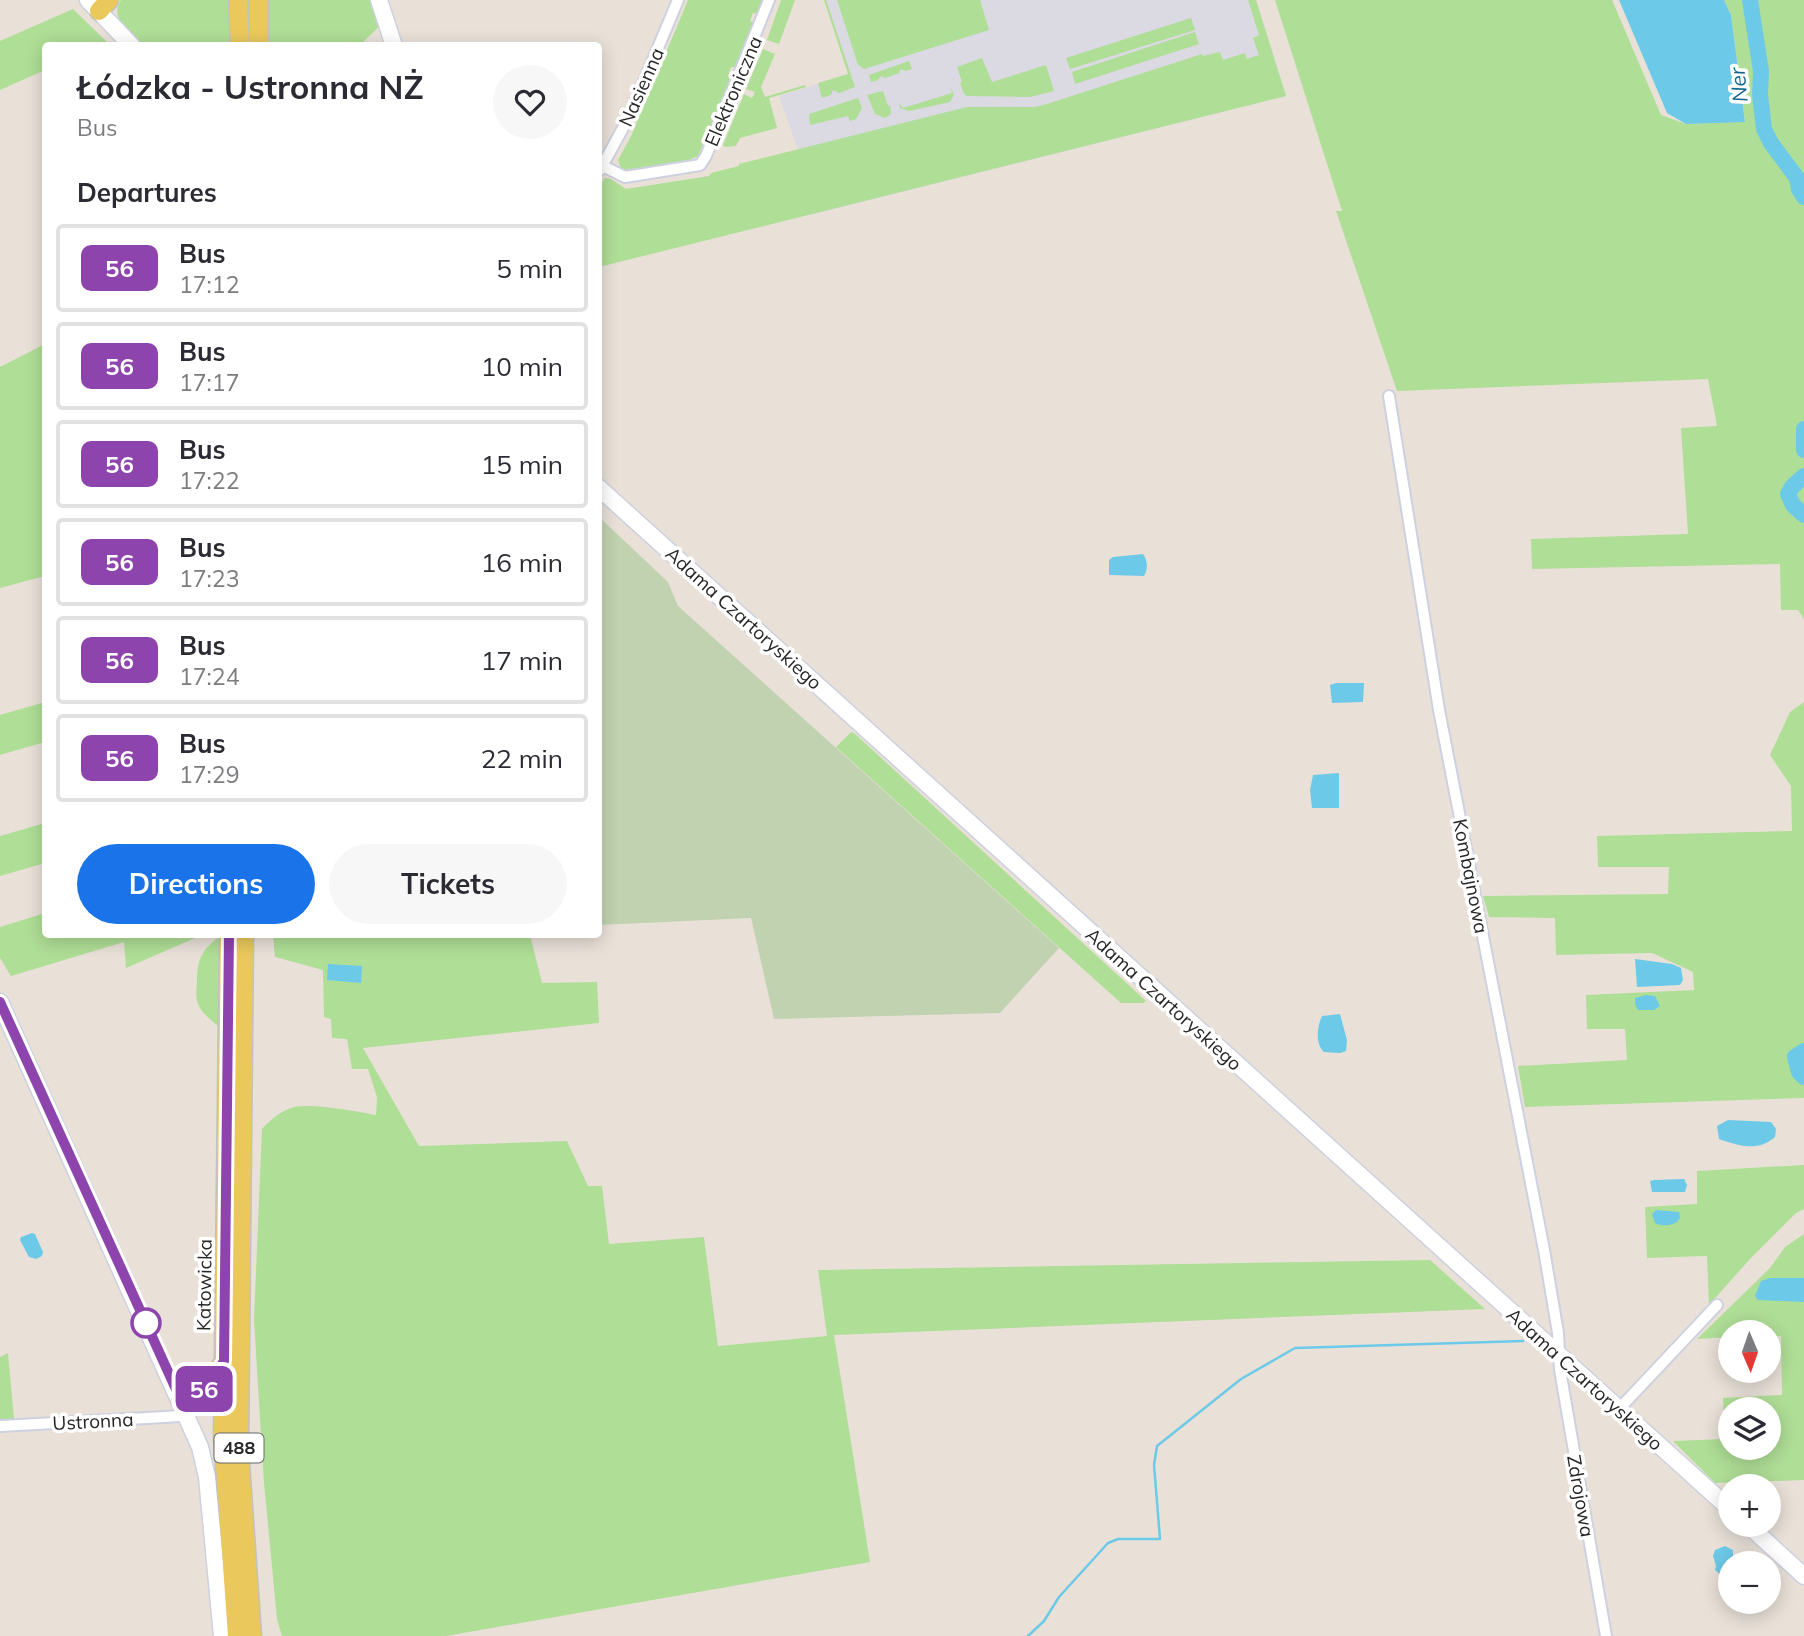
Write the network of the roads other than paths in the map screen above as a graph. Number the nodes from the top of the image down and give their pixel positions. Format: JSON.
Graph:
{"nodes":[{"id":1,"x":238,"y":0,"type":"edge"},
{"id":2,"x":244,"y":0,"type":"edge"},
{"id":3,"x":259,"y":0,"type":"edge"},
{"id":4,"x":379,"y":0,"type":"edge"},
{"id":5,"x":678,"y":0,"type":"edge"},
{"id":6,"x":769,"y":0,"type":"edge"},
{"id":7,"x":99,"y":4,"type":"edge"},
{"id":8,"x":129,"y":42,"type":"edge"},
{"id":9,"x":242,"y":42,"type":"edge"},
{"id":10,"x":242,"y":42,"type":"edge"},
{"id":11,"x":259,"y":42,"type":"edge"},
{"id":12,"x":393,"y":42,"type":"edge"},
{"id":13,"x":602,"y":167,"type":"edge"},
{"id":14,"x":602,"y":169,"type":"edge"},
{"id":15,"x":1389,"y":396,"type":"dead end"},
{"id":16,"x":602,"y":491,"type":"edge"},
{"id":17,"x":229,"y":938,"type":"edge"},
{"id":18,"x":244,"y":938,"type":"edge"},
{"id":19,"x":0,"y":1002,"type":"edge"},
{"id":20,"x":1717,"y":1305,"type":"dead end"},
{"id":21,"x":1559,"y":1356,"type":"junction"},
{"id":22,"x":224,"y":1361,"type":"junction"},
{"id":23,"x":183,"y":1405,"type":"junction"},
{"id":24,"x":1619,"y":1409,"type":"junction"},
{"id":25,"x":0,"y":1426,"type":"edge"},
{"id":26,"x":1718,"y":1498,"type":"edge"},
{"id":27,"x":1761,"y":1537,"type":"edge"},
{"id":28,"x":1804,"y":1576,"type":"edge"},
{"id":29,"x":222,"y":1636,"type":"edge"},
{"id":30,"x":237,"y":1636,"type":"edge"},
{"id":31,"x":252,"y":1636,"type":"edge"},
{"id":32,"x":1606,"y":1636,"type":"edge"}],
"edges":[{"from":1,"to":9,"type":"main road"},
{"from":2,"to":10,"type":"main road"},
{"from":3,"to":11,"type":"main road"},
{"from":4,"to":12,"type":"street"},
{"from":5,"to":13,"type":"street","name":"Nasienna"},
{"from":6,"to":14,"type":"street","name":"Elektroniczna"},
{"from":7,"to":8,"type":"street"},
{"from":15,"to":21,"type":"street","name":"Kombajnowa"},
{"from":16,"to":21,"type":"street","name":"Adama Czartoryskiego"},
{"from":17,"to":22,"type":"main road","name":"Katowicka","number":"488"},
{"from":18,"to":31,"type":"main road","name":"Katowicka","number":"488"},
{"from":19,"to":23,"type":"street"},
{"from":20,"to":24,"type":"street"},
{"from":21,"to":24,"type":"street","name":"Adama Czartoryskiego"},
{"from":21,"to":32,"type":"street","name":"Zdrojowa"},
{"from":22,"to":23,"type":"main road"},
{"from":22,"to":30,"type":"main road","name":"Katowicka","number":"488"},
{"from":23,"to":25,"type":"street","name":"Ustronna"},
{"from":23,"to":29,"type":"street"},
{"from":24,"to":26,"type":"street","name":"Adama Czartoryskiego"},
{"from":27,"to":28,"type":"street"}]}
